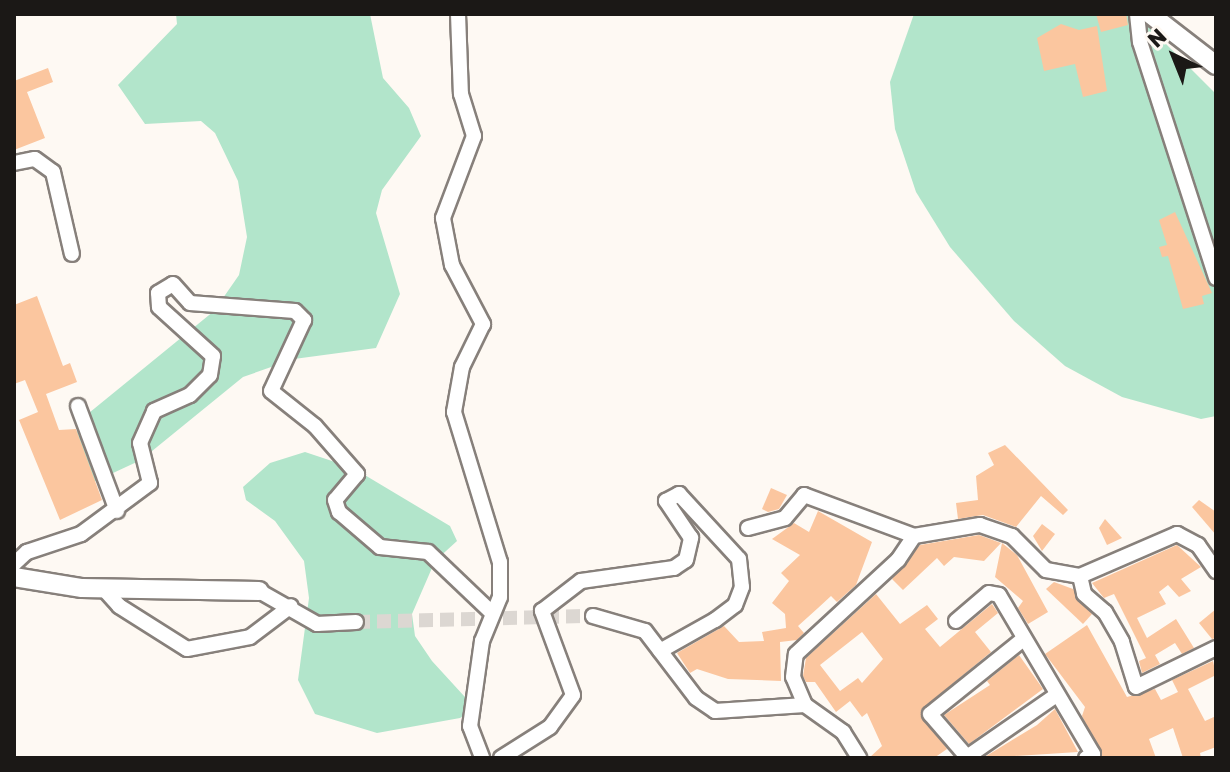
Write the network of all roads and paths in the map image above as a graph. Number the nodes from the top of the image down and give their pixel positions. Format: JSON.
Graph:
{"nodes":[{"id":1,"x":458,"y":14,"type":"edge"},
{"id":2,"x":1137,"y":14,"type":"edge"},
{"id":3,"x":1150,"y":14,"type":"edge"},
{"id":4,"x":1216,"y":65,"type":"edge"},
{"id":5,"x":14,"y":163,"type":"edge"},
{"id":6,"x":72,"y":254,"type":"dead end"},
{"id":7,"x":1216,"y":278,"type":"edge"},
{"id":8,"x":78,"y":406,"type":"dead end"},
{"id":9,"x":117,"y":511,"type":"junction"},
{"id":10,"x":748,"y":528,"type":"dead end"},
{"id":11,"x":914,"y":536,"type":"junction"},
{"id":12,"x":14,"y":564,"type":"edge"},
{"id":13,"x":1216,"y":571,"type":"edge"},
{"id":14,"x":1080,"y":576,"type":"junction"},
{"id":15,"x":14,"y":577,"type":"edge"},
{"id":16,"x":103,"y":588,"type":"junction"},
{"id":17,"x":259,"y":591,"type":"joint"},
{"id":18,"x":291,"y":606,"type":"junction"},
{"id":19,"x":492,"y":613,"type":"junction"},
{"id":20,"x":593,"y":616,"type":"tunnel mouth"},
{"id":21,"x":956,"y":621,"type":"dead end"},
{"id":22,"x":356,"y":622,"type":"tunnel mouth"},
{"id":23,"x":1022,"y":640,"type":"junction"},
{"id":24,"x":1216,"y":648,"type":"edge"},
{"id":25,"x":660,"y":651,"type":"junction"},
{"id":26,"x":1055,"y":696,"type":"junction"},
{"id":27,"x":805,"y":705,"type":"junction"},
{"id":28,"x":482,"y":758,"type":"edge"},
{"id":29,"x":501,"y":758,"type":"edge"},
{"id":30,"x":859,"y":758,"type":"edge"},
{"id":31,"x":967,"y":758,"type":"edge"},
{"id":32,"x":1086,"y":758,"type":"edge"}],
"edges":[{"from":1,"to":19,"type":"street"},
{"from":2,"to":7,"type":"street"},
{"from":3,"to":4,"type":"street"},
{"from":5,"to":6,"type":"street"},
{"from":8,"to":9,"type":"street"},
{"from":9,"to":12,"type":"street"},
{"from":9,"to":19,"type":"street"},
{"from":10,"to":11,"type":"street"},
{"from":11,"to":14,"type":"street"},
{"from":11,"to":27,"type":"street"},
{"from":13,"to":14,"type":"street"},
{"from":14,"to":24,"type":"street"},
{"from":15,"to":16,"type":"street"},
{"from":16,"to":17,"type":"street"},
{"from":16,"to":18,"type":"street"},
{"from":17,"to":18,"type":"street"},
{"from":18,"to":22,"type":"street"},
{"from":19,"to":28,"type":"street"},
{"from":20,"to":25,"type":"street"},
{"from":21,"to":23,"type":"street"},
{"from":23,"to":26,"type":"street"},
{"from":23,"to":31,"type":"street"},
{"from":25,"to":27,"type":"street"},
{"from":25,"to":29,"type":"street"},
{"from":26,"to":31,"type":"street"},
{"from":26,"to":32,"type":"street"},
{"from":27,"to":30,"type":"street"}]}
